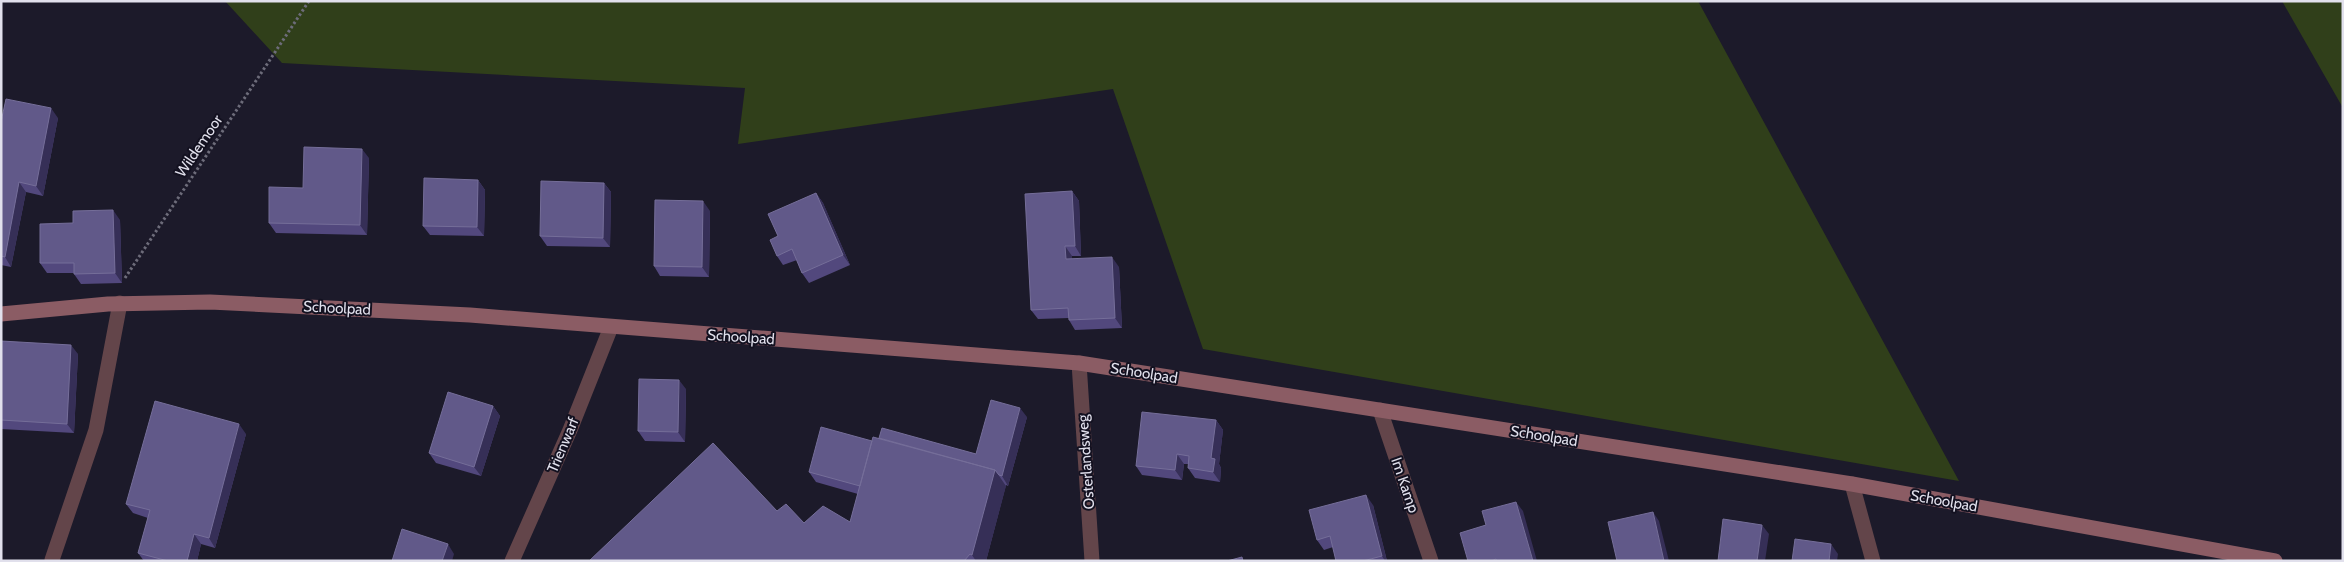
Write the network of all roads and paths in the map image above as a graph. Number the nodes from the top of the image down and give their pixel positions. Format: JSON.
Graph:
{"nodes":[{"id":1,"x":309,"y":1,"type":"edge"},
{"id":2,"x":114,"y":304,"type":"junction"},
{"id":3,"x":1,"y":314,"type":"edge"},
{"id":4,"x":611,"y":327,"type":"junction"},
{"id":5,"x":1079,"y":363,"type":"junction"},
{"id":6,"x":1380,"y":410,"type":"junction"},
{"id":7,"x":1852,"y":484,"type":"junction"},
{"id":8,"x":2250,"y":558,"type":"edge"},
{"id":9,"x":52,"y":560,"type":"edge"},
{"id":10,"x":512,"y":561,"type":"edge"},
{"id":11,"x":1092,"y":561,"type":"edge"},
{"id":12,"x":1431,"y":561,"type":"edge"},
{"id":13,"x":1873,"y":561,"type":"edge"},
{"id":14,"x":2275,"y":561,"type":"edge"}],
"edges":[{"from":1,"to":2,"type":"path","name":"Wildemoor"},
{"from":2,"to":3,"type":"street","name":"Schoolpad"},
{"from":2,"to":4,"type":"street","name":"Schoolpad"},
{"from":2,"to":9,"type":"street"},
{"from":4,"to":5,"type":"street","name":"Schoolpad"},
{"from":4,"to":10,"type":"street","name":"Trienwarf"},
{"from":5,"to":6,"type":"street","name":"Schoolpad"},
{"from":5,"to":11,"type":"street","name":"Osterlandsweg"},
{"from":6,"to":7,"type":"street","name":"Schoolpad"},
{"from":6,"to":12,"type":"street","name":"Im Kamp"},
{"from":7,"to":8,"type":"street","name":"Schoolpad"},
{"from":7,"to":13,"type":"street"},
{"from":8,"to":14,"type":"street","name":"Schoolpad"}]}
